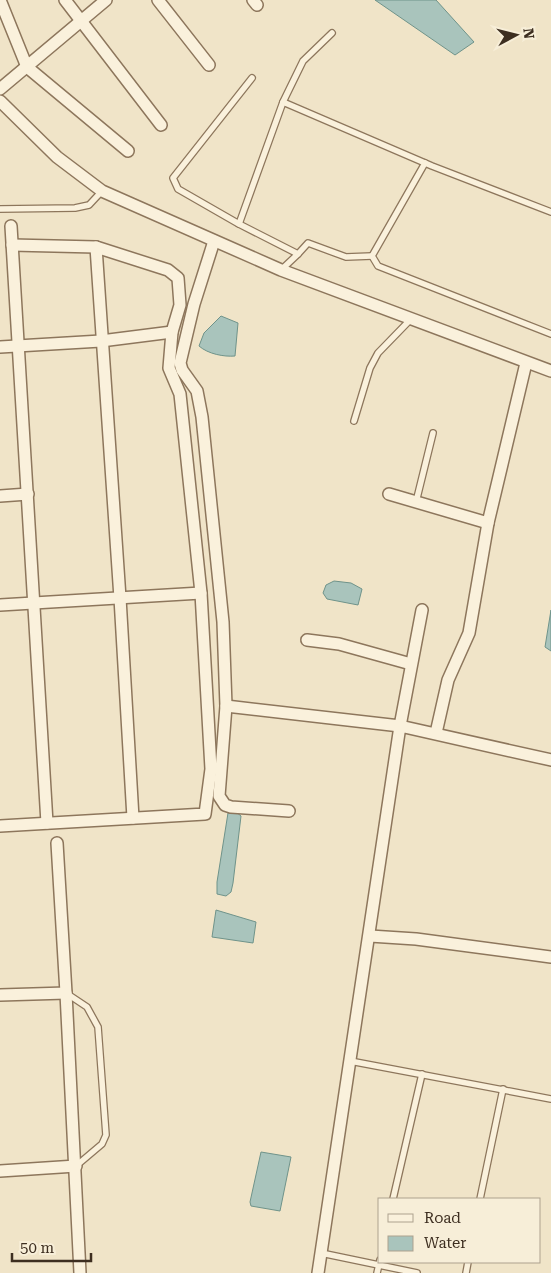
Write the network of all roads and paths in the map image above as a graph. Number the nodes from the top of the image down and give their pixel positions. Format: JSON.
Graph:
{"nodes":[{"id":1,"x":0,"y":0,"type":"edge"},
{"id":2,"x":65,"y":0,"type":"edge"},
{"id":3,"x":106,"y":0,"type":"edge"},
{"id":4,"x":158,"y":0,"type":"edge"},
{"id":5,"x":81,"y":21,"type":"junction"},
{"id":6,"x":332,"y":33,"type":"dead end"},
{"id":7,"x":210,"y":65,"type":"dead end"},
{"id":8,"x":27,"y":67,"type":"junction"},
{"id":9,"x":252,"y":78,"type":"dead end"},
{"id":10,"x":0,"y":89,"type":"edge"},
{"id":11,"x":0,"y":101,"type":"edge"},
{"id":12,"x":283,"y":102,"type":"junction"},
{"id":13,"x":161,"y":125,"type":"dead end"},
{"id":14,"x":128,"y":151,"type":"dead end"},
{"id":15,"x":425,"y":164,"type":"junction"},
{"id":16,"x":102,"y":191,"type":"junction"},
{"id":17,"x":0,"y":209,"type":"edge"},
{"id":18,"x":551,"y":212,"type":"edge"},
{"id":19,"x":239,"y":224,"type":"junction"},
{"id":20,"x":10,"y":226,"type":"dead end"},
{"id":21,"x":214,"y":241,"type":"junction"},
{"id":22,"x":12,"y":245,"type":"junction"},
{"id":23,"x":96,"y":247,"type":"junction"},
{"id":24,"x":298,"y":254,"type":"junction"},
{"id":25,"x":372,"y":256,"type":"junction"},
{"id":26,"x":281,"y":270,"type":"junction"},
{"id":27,"x":411,"y":319,"type":"junction"},
{"id":28,"x":172,"y":332,"type":"junction"},
{"id":29,"x":551,"y":334,"type":"edge"},
{"id":30,"x":101,"y":341,"type":"junction"},
{"id":31,"x":18,"y":346,"type":"junction"},
{"id":32,"x":0,"y":347,"type":"edge"},
{"id":33,"x":526,"y":363,"type":"junction"},
{"id":34,"x":551,"y":371,"type":"edge"},
{"id":35,"x":354,"y":422,"type":"dead end"},
{"id":36,"x":433,"y":433,"type":"dead end"},
{"id":37,"x":28,"y":494,"type":"junction"},
{"id":38,"x":389,"y":494,"type":"dead end"},
{"id":39,"x":0,"y":496,"type":"edge"},
{"id":40,"x":416,"y":503,"type":"junction"},
{"id":41,"x":488,"y":523,"type":"junction"},
{"id":42,"x":201,"y":593,"type":"junction"},
{"id":43,"x":120,"y":598,"type":"junction"},
{"id":44,"x":35,"y":602,"type":"junction"},
{"id":45,"x":0,"y":605,"type":"edge"},
{"id":46,"x":422,"y":610,"type":"dead end"},
{"id":47,"x":307,"y":640,"type":"dead end"},
{"id":48,"x":411,"y":664,"type":"junction"},
{"id":49,"x":226,"y":706,"type":"junction"},
{"id":50,"x":400,"y":726,"type":"junction"},
{"id":51,"x":436,"y":733,"type":"junction"},
{"id":52,"x":551,"y":760,"type":"edge"},
{"id":53,"x":289,"y":811,"type":"dead end"},
{"id":54,"x":133,"y":818,"type":"junction"},
{"id":55,"x":47,"y":823,"type":"junction"},
{"id":56,"x":0,"y":826,"type":"edge"},
{"id":57,"x":57,"y":843,"type":"dead end"},
{"id":58,"x":370,"y":936,"type":"junction"},
{"id":59,"x":551,"y":957,"type":"edge"},
{"id":60,"x":66,"y":993,"type":"junction"},
{"id":61,"x":0,"y":995,"type":"edge"},
{"id":62,"x":350,"y":1061,"type":"junction"},
{"id":63,"x":422,"y":1074,"type":"junction"},
{"id":64,"x":503,"y":1090,"type":"junction"},
{"id":65,"x":551,"y":1099,"type":"edge"},
{"id":66,"x":76,"y":1166,"type":"junction"},
{"id":67,"x":0,"y":1171,"type":"edge"},
{"id":68,"x":393,"y":1198,"type":"edge"},
{"id":69,"x":480,"y":1198,"type":"edge"},
{"id":70,"x":321,"y":1253,"type":"junction"},
{"id":71,"x":378,"y":1263,"type":"edge"},
{"id":72,"x":379,"y":1263,"type":"edge"},
{"id":73,"x":80,"y":1273,"type":"edge"},
{"id":74,"x":318,"y":1273,"type":"edge"},
{"id":75,"x":377,"y":1273,"type":"edge"},
{"id":76,"x":416,"y":1273,"type":"edge"}],
"edges":[{"from":1,"to":8,"type":"street"},
{"from":2,"to":5,"type":"street"},
{"from":3,"to":5,"type":"street"},
{"from":4,"to":7,"type":"street"},
{"from":5,"to":8,"type":"street"},
{"from":5,"to":13,"type":"street"},
{"from":6,"to":12,"type":"lane"},
{"from":8,"to":10,"type":"street"},
{"from":8,"to":14,"type":"street"},
{"from":9,"to":19,"type":"lane"},
{"from":11,"to":16,"type":"street"},
{"from":12,"to":15,"type":"lane"},
{"from":12,"to":19,"type":"lane"},
{"from":15,"to":18,"type":"lane"},
{"from":15,"to":25,"type":"lane"},
{"from":16,"to":17,"type":"lane"},
{"from":16,"to":21,"type":"street"},
{"from":19,"to":24,"type":"lane"},
{"from":20,"to":22,"type":"street"},
{"from":21,"to":26,"type":"street"},
{"from":21,"to":49,"type":"street"},
{"from":22,"to":23,"type":"street"},
{"from":22,"to":31,"type":"street"},
{"from":23,"to":28,"type":"street"},
{"from":23,"to":30,"type":"street"},
{"from":24,"to":25,"type":"lane"},
{"from":24,"to":26,"type":"lane"},
{"from":25,"to":29,"type":"lane"},
{"from":26,"to":27,"type":"street"},
{"from":27,"to":33,"type":"street"},
{"from":27,"to":35,"type":"lane"},
{"from":28,"to":30,"type":"street"},
{"from":28,"to":42,"type":"street"},
{"from":30,"to":31,"type":"street"},
{"from":30,"to":43,"type":"street"},
{"from":31,"to":32,"type":"street"},
{"from":31,"to":37,"type":"street"},
{"from":33,"to":34,"type":"street"},
{"from":33,"to":41,"type":"street"},
{"from":36,"to":40,"type":"lane"},
{"from":37,"to":39,"type":"street"},
{"from":37,"to":44,"type":"street"},
{"from":38,"to":40,"type":"street"},
{"from":40,"to":41,"type":"street"},
{"from":41,"to":51,"type":"street"},
{"from":42,"to":43,"type":"street"},
{"from":42,"to":54,"type":"street"},
{"from":43,"to":44,"type":"street"},
{"from":43,"to":54,"type":"street"},
{"from":44,"to":45,"type":"street"},
{"from":44,"to":55,"type":"street"},
{"from":46,"to":48,"type":"street"},
{"from":47,"to":48,"type":"street"},
{"from":48,"to":50,"type":"street"},
{"from":49,"to":50,"type":"street"},
{"from":49,"to":53,"type":"street"},
{"from":50,"to":51,"type":"street"},
{"from":50,"to":58,"type":"street"},
{"from":51,"to":52,"type":"street"},
{"from":54,"to":55,"type":"street"},
{"from":55,"to":56,"type":"street"},
{"from":57,"to":60,"type":"street"},
{"from":58,"to":59,"type":"street"},
{"from":58,"to":62,"type":"street"},
{"from":60,"to":61,"type":"street"},
{"from":60,"to":66,"type":"street"},
{"from":60,"to":66,"type":"lane"},
{"from":62,"to":63,"type":"lane"},
{"from":62,"to":70,"type":"street"},
{"from":63,"to":64,"type":"lane"},
{"from":63,"to":68,"type":"lane"},
{"from":64,"to":65,"type":"lane"},
{"from":64,"to":69,"type":"lane"},
{"from":66,"to":67,"type":"street"},
{"from":66,"to":73,"type":"street"},
{"from":70,"to":71,"type":"lane"},
{"from":70,"to":74,"type":"street"},
{"from":72,"to":75,"type":"lane"},
{"from":72,"to":76,"type":"lane"}]}
